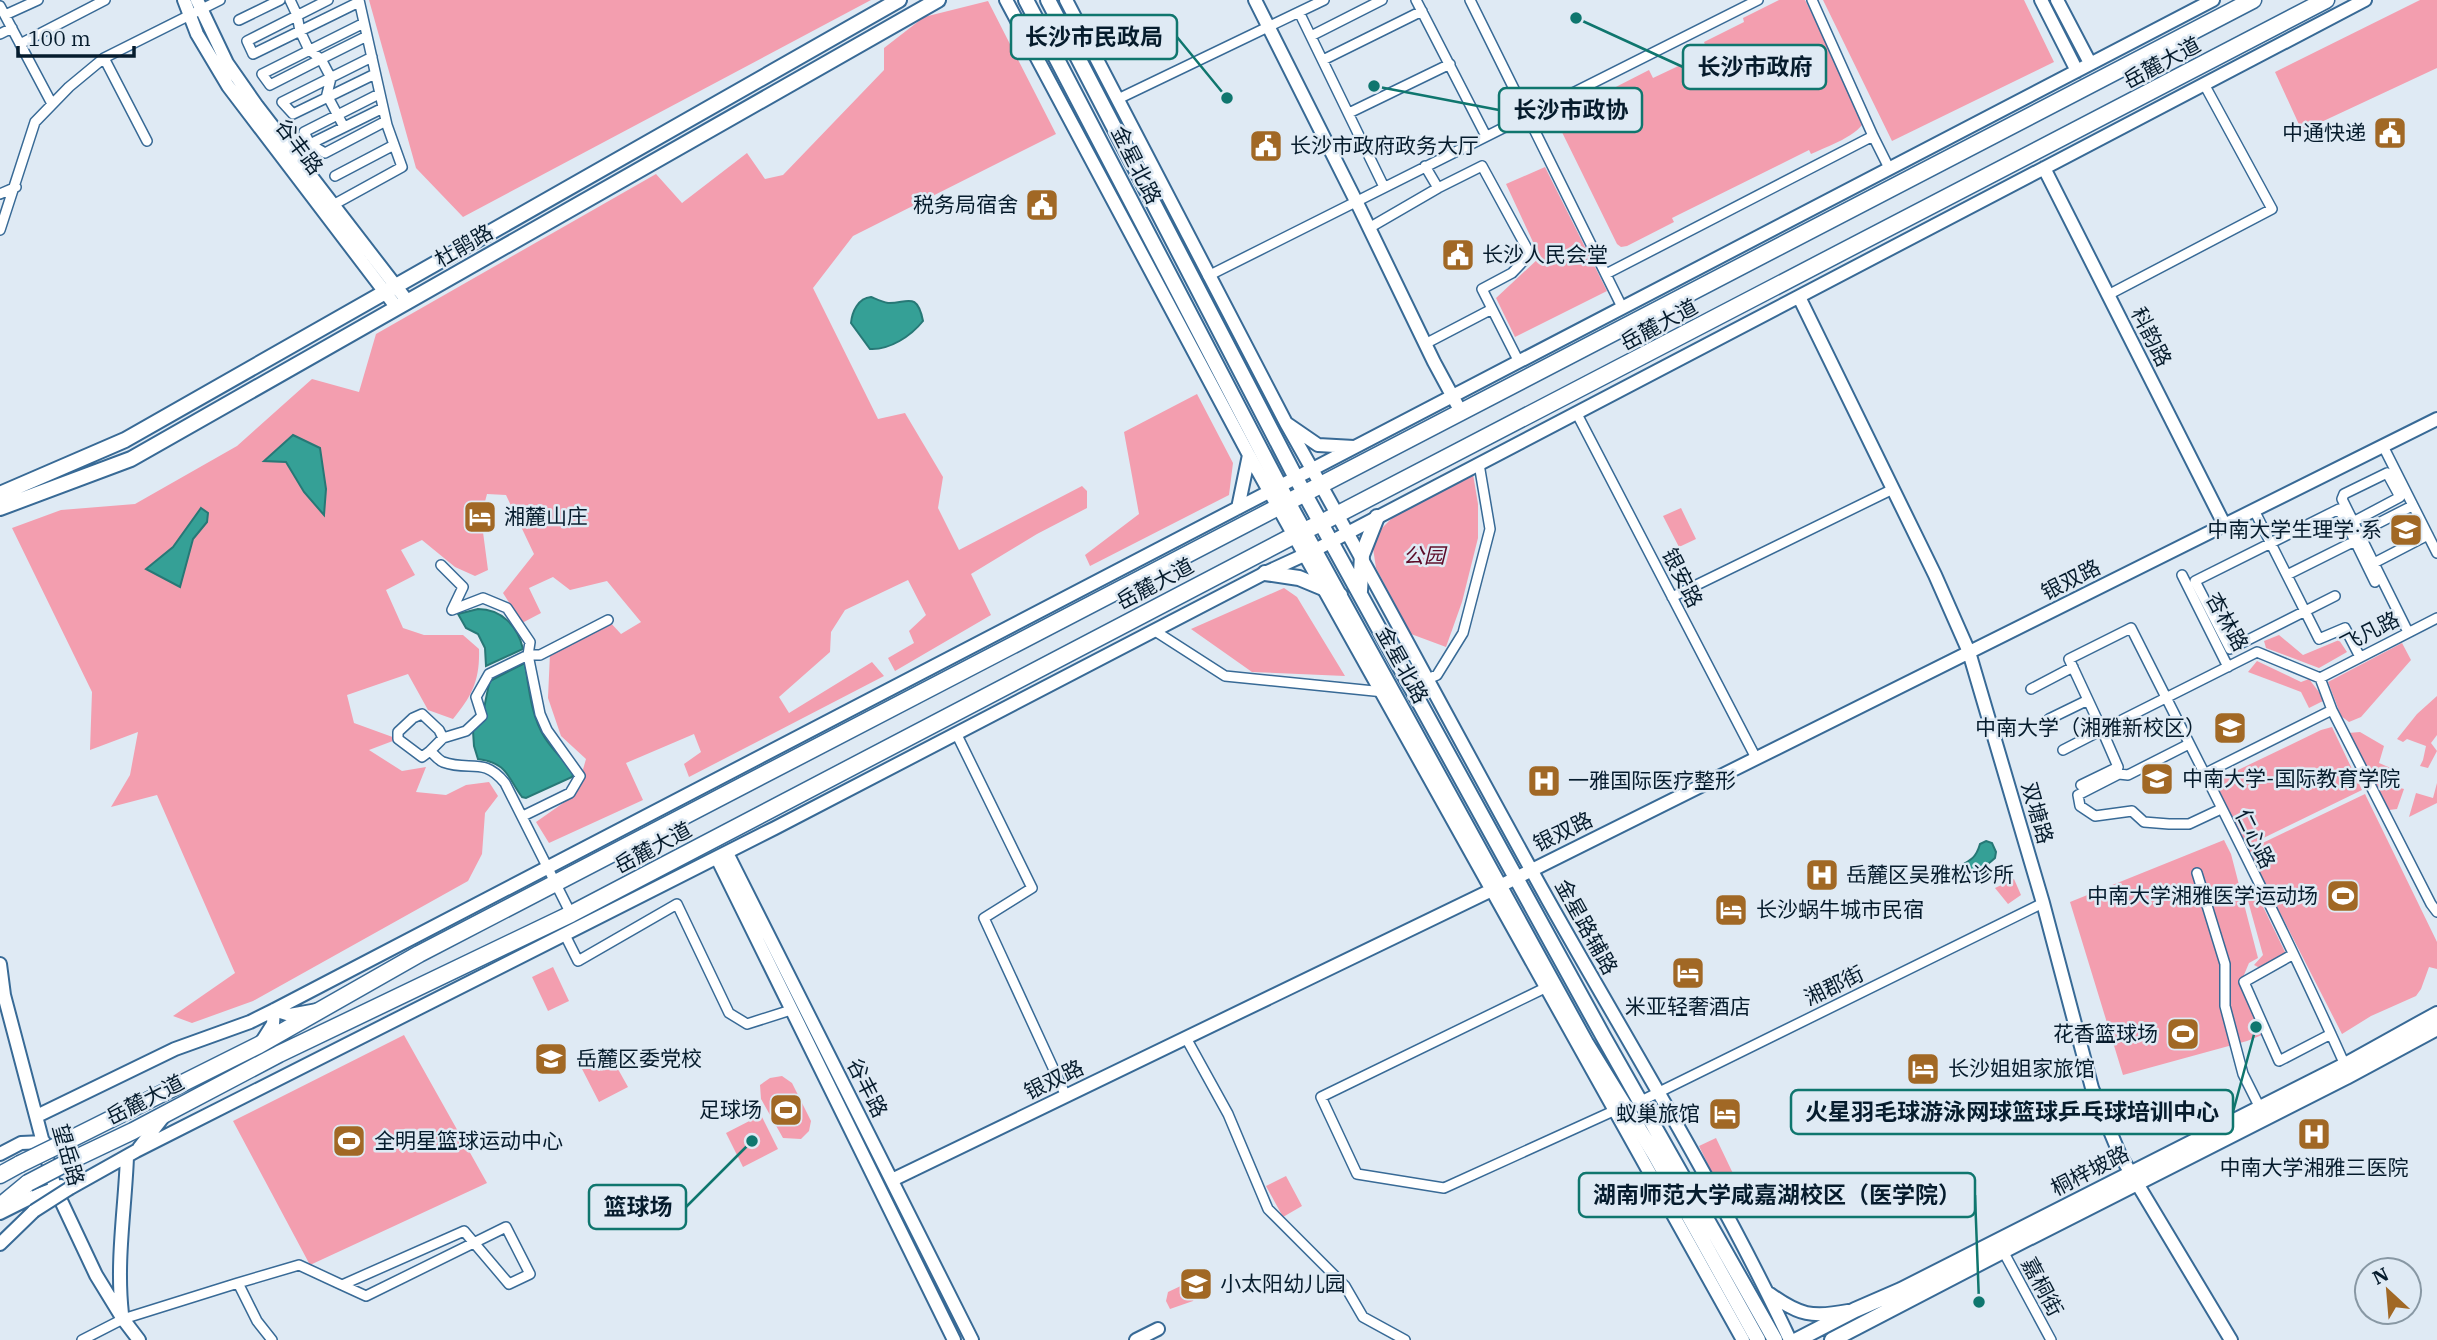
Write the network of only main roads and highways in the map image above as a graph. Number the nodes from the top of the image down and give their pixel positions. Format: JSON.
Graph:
{"nodes":[{"id":1,"x":899,"y":0,"type":"edge"},
{"id":2,"x":938,"y":0,"type":"edge"},
{"id":3,"x":1027,"y":0,"type":"edge"},
{"id":4,"x":1048,"y":0,"type":"edge"},
{"id":5,"x":2253,"y":0,"type":"edge"},
{"id":6,"x":2326,"y":0,"type":"edge"},
{"id":7,"x":0,"y":494,"type":"edge"},
{"id":8,"x":1305,"y":494,"type":"junction"},
{"id":9,"x":1282,"y":505,"type":"junction"},
{"id":10,"x":0,"y":508,"type":"edge"},
{"id":11,"x":1377,"y":517,"type":"road end"},
{"id":12,"x":1321,"y":523,"type":"junction"},
{"id":13,"x":1298,"y":533,"type":"junction"},
{"id":14,"x":1265,"y":573,"type":"road end"},
{"id":15,"x":1360,"y":592,"type":"junction"},
{"id":16,"x":1340,"y":595,"type":"junction"},
{"id":17,"x":2437,"y":1014,"type":"edge"},
{"id":18,"x":2437,"y":1028,"type":"edge"},
{"id":19,"x":0,"y":1175,"type":"edge"},
{"id":20,"x":2134,"y":1178,"type":"junction"},
{"id":21,"x":28,"y":1183,"type":"junction"},
{"id":22,"x":0,"y":1198,"type":"edge"},
{"id":23,"x":0,"y":1206,"type":"edge"},
{"id":24,"x":1835,"y":1339,"type":"edge"},
{"id":25,"x":1758,"y":1340,"type":"edge"},
{"id":26,"x":1775,"y":1340,"type":"edge"},
{"id":27,"x":1797,"y":1340,"type":"edge"}],
"edges":[{"from":1,"to":7,"type":"main road","name":"杜鹃路"},
{"from":2,"to":10,"type":"main road","name":"杜鹃路"},
{"from":3,"to":9,"type":"main road","name":"金星北路"},
{"from":4,"to":8,"type":"main road","name":"金星北路"},
{"from":5,"to":8,"type":"highway","name":"岳麓大道"},
{"from":6,"to":12,"type":"highway","name":"岳麓大道"},
{"from":8,"to":9,"type":"highway","name":"岳麓大道"},
{"from":8,"to":12,"type":"main road","name":"金星北路"},
{"from":9,"to":13,"type":"main road","name":"金星北路"},
{"from":9,"to":19,"type":"highway","name":"岳麓大道","bridge":true},
{"from":11,"to":15,"type":"main road"},
{"from":12,"to":13,"type":"highway","name":"岳麓大道"},
{"from":12,"to":15,"type":"main road","name":"金星北路"},
{"from":13,"to":16,"type":"main road","name":"金星北路"},
{"from":13,"to":21,"type":"highway","name":"岳麓大道","bridge":true},
{"from":14,"to":16,"type":"main road"},
{"from":15,"to":26,"type":"main road","name":"金星北路"},
{"from":16,"to":25,"type":"main road","name":"金星北路"},
{"from":17,"to":20,"type":"main road","name":"桐梓坡路"},
{"from":18,"to":20,"type":"main road","name":"桐梓坡路"},
{"from":20,"to":24,"type":"main road","name":"桐梓坡路"},
{"from":20,"to":27,"type":"main road","name":"桐梓坡路"},
{"from":21,"to":22,"type":"highway","name":"岳麓大道"},
{"from":21,"to":23,"type":"highway"}]}
